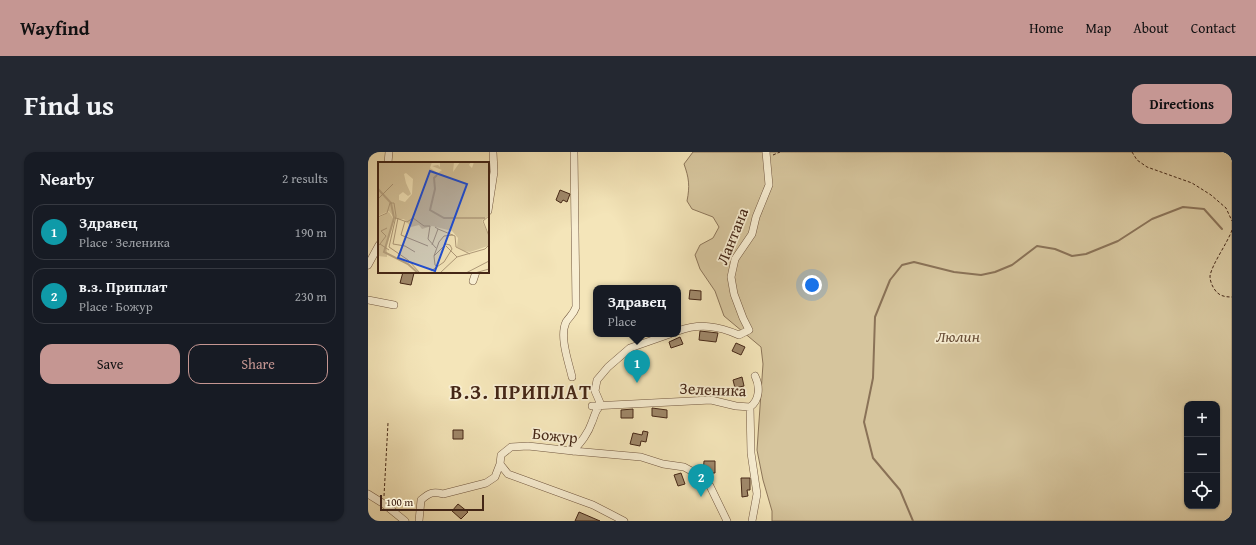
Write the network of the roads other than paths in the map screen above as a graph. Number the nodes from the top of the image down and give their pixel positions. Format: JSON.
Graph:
{"nodes":[{"id":1,"x":389,"y":152,"type":"edge"},
{"id":2,"x":493,"y":152,"type":"edge"},
{"id":3,"x":574,"y":152,"type":"edge"},
{"id":4,"x":768,"y":154,"type":"edge"},
{"id":5,"x":388,"y":162,"type":"edge"},
{"id":6,"x":489,"y":204,"type":"edge"},
{"id":7,"x":378,"y":247,"type":"edge"},
{"id":8,"x":368,"y":265,"type":"edge"},
{"id":9,"x":476,"y":273,"type":"edge"},
{"id":10,"x":473,"y":281,"type":"dead end"},
{"id":11,"x":368,"y":300,"type":"edge"},
{"id":12,"x":394,"y":305,"type":"dead end"},
{"id":13,"x":681,"y":330,"type":"edge"},
{"id":14,"x":661,"y":337,"type":"edge"},
{"id":15,"x":755,"y":376,"type":"dead end"},
{"id":16,"x":572,"y":377,"type":"dead end"},
{"id":17,"x":600,"y":405,"type":"junction"},
{"id":18,"x":592,"y":406,"type":"dead end"},
{"id":19,"x":750,"y":407,"type":"junction"},
{"id":20,"x":573,"y":451,"type":"junction"},
{"id":21,"x":500,"y":464,"type":"junction"},
{"id":22,"x":368,"y":494,"type":"edge"},
{"id":23,"x":405,"y":521,"type":"edge"},
{"id":24,"x":419,"y":521,"type":"edge"},
{"id":25,"x":624,"y":521,"type":"edge"},
{"id":26,"x":727,"y":521,"type":"edge"},
{"id":27,"x":752,"y":521,"type":"edge"}],
"edges":[{"from":1,"to":5,"type":"street"},
{"from":2,"to":6,"type":"street"},
{"from":3,"to":16,"type":"street"},
{"from":4,"to":13,"type":"street","name":"Лантана"},
{"from":7,"to":8,"type":"street"},
{"from":9,"to":10,"type":"street"},
{"from":11,"to":12,"type":"street"},
{"from":14,"to":17,"type":"street"},
{"from":15,"to":19,"type":"street","name":"Зеленика"},
{"from":17,"to":18,"type":"street","name":"Зеленика"},
{"from":17,"to":19,"type":"street","name":"Зеленика"},
{"from":17,"to":20,"type":"street"},
{"from":19,"to":27,"type":"street"},
{"from":20,"to":21,"type":"street","name":"Божур"},
{"from":20,"to":26,"type":"street","name":"Божур"},
{"from":21,"to":24,"type":"street","name":"Божур"},
{"from":21,"to":25,"type":"street"},
{"from":22,"to":23,"type":"street"}]}
